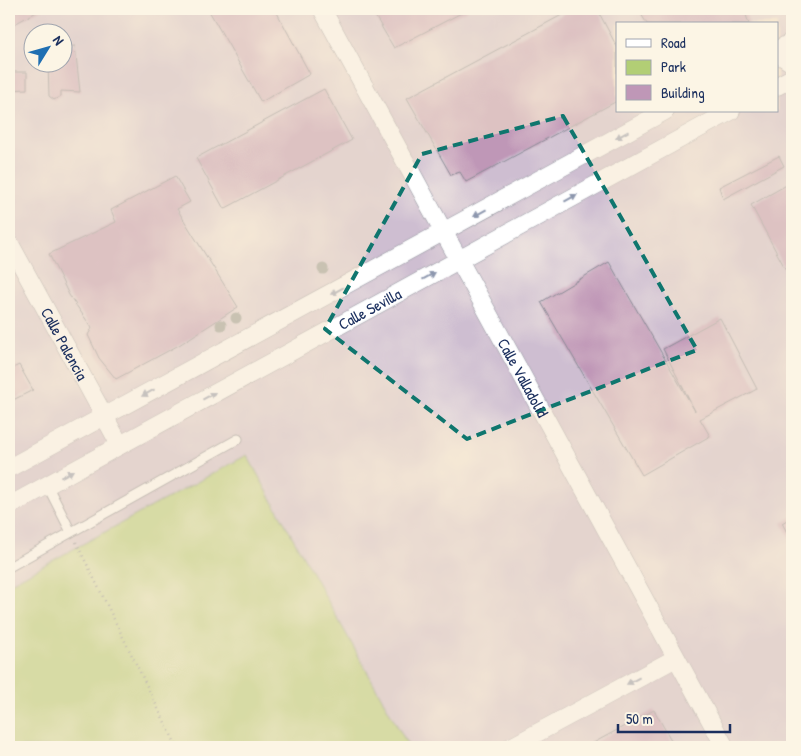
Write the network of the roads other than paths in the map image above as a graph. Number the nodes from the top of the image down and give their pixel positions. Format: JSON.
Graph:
{"nodes":[{"id":1,"x":322,"y":9,"type":"edge"},
{"id":2,"x":792,"y":42,"type":"edge"},
{"id":3,"x":778,"y":50,"type":"edge"},
{"id":4,"x":778,"y":52,"type":"edge"},
{"id":5,"x":792,"y":63,"type":"edge"},
{"id":6,"x":792,"y":77,"type":"edge"},
{"id":7,"x":778,"y":85,"type":"edge"},
{"id":8,"x":663,"y":112,"type":"edge"},
{"id":9,"x":729,"y":112,"type":"edge"},
{"id":10,"x":444,"y":233,"type":"junction"},
{"id":11,"x":9,"y":242,"type":"edge"},
{"id":12,"x":458,"y":260,"type":"junction"},
{"id":13,"x":104,"y":417,"type":"junction"},
{"id":14,"x":238,"y":440,"type":"dead end"},
{"id":15,"x":120,"y":445,"type":"junction"},
{"id":16,"x":9,"y":468,"type":"edge"},
{"id":17,"x":47,"y":485,"type":"junction"},
{"id":18,"x":9,"y":506,"type":"edge"},
{"id":19,"x":72,"y":532,"type":"junction"},
{"id":20,"x":9,"y":567,"type":"edge"},
{"id":21,"x":676,"y":658,"type":"junction"},
{"id":22,"x":511,"y":747,"type":"edge"},
{"id":23,"x":725,"y":747,"type":"edge"}],
"edges":[{"from":1,"to":10,"type":"street","name":"Calle Valladolid"},
{"from":2,"to":3,"type":"street"},
{"from":4,"to":5,"type":"street"},
{"from":6,"to":7,"type":"street"},
{"from":8,"to":10,"type":"street","name":"Calle Sevilla","one_way":true},
{"from":12,"to":9,"type":"street","name":"Calle Sevilla","one_way":true},
{"from":10,"to":12,"type":"street","name":"Calle Valladolid"},
{"from":10,"to":13,"type":"street","name":"Calle Sevilla","one_way":true},
{"from":11,"to":13,"type":"street","name":"Calle Palencia"},
{"from":15,"to":12,"type":"street","name":"Calle Sevilla","one_way":true},
{"from":12,"to":21,"type":"street","name":"Calle Valladolid"},
{"from":13,"to":15,"type":"street","name":"Calle Palencia"},
{"from":13,"to":16,"type":"street","name":"Calle Sevilla"},
{"from":14,"to":19,"type":"lane"},
{"from":17,"to":15,"type":"street","name":"Calle Sevilla","one_way":true},
{"from":17,"to":18,"type":"street","name":"Calle Sevilla"},
{"from":17,"to":19,"type":"lane"},
{"from":19,"to":20,"type":"lane"},
{"from":21,"to":22,"type":"street","one_way":true},
{"from":21,"to":23,"type":"street","name":"Calle Valladolid"}]}
